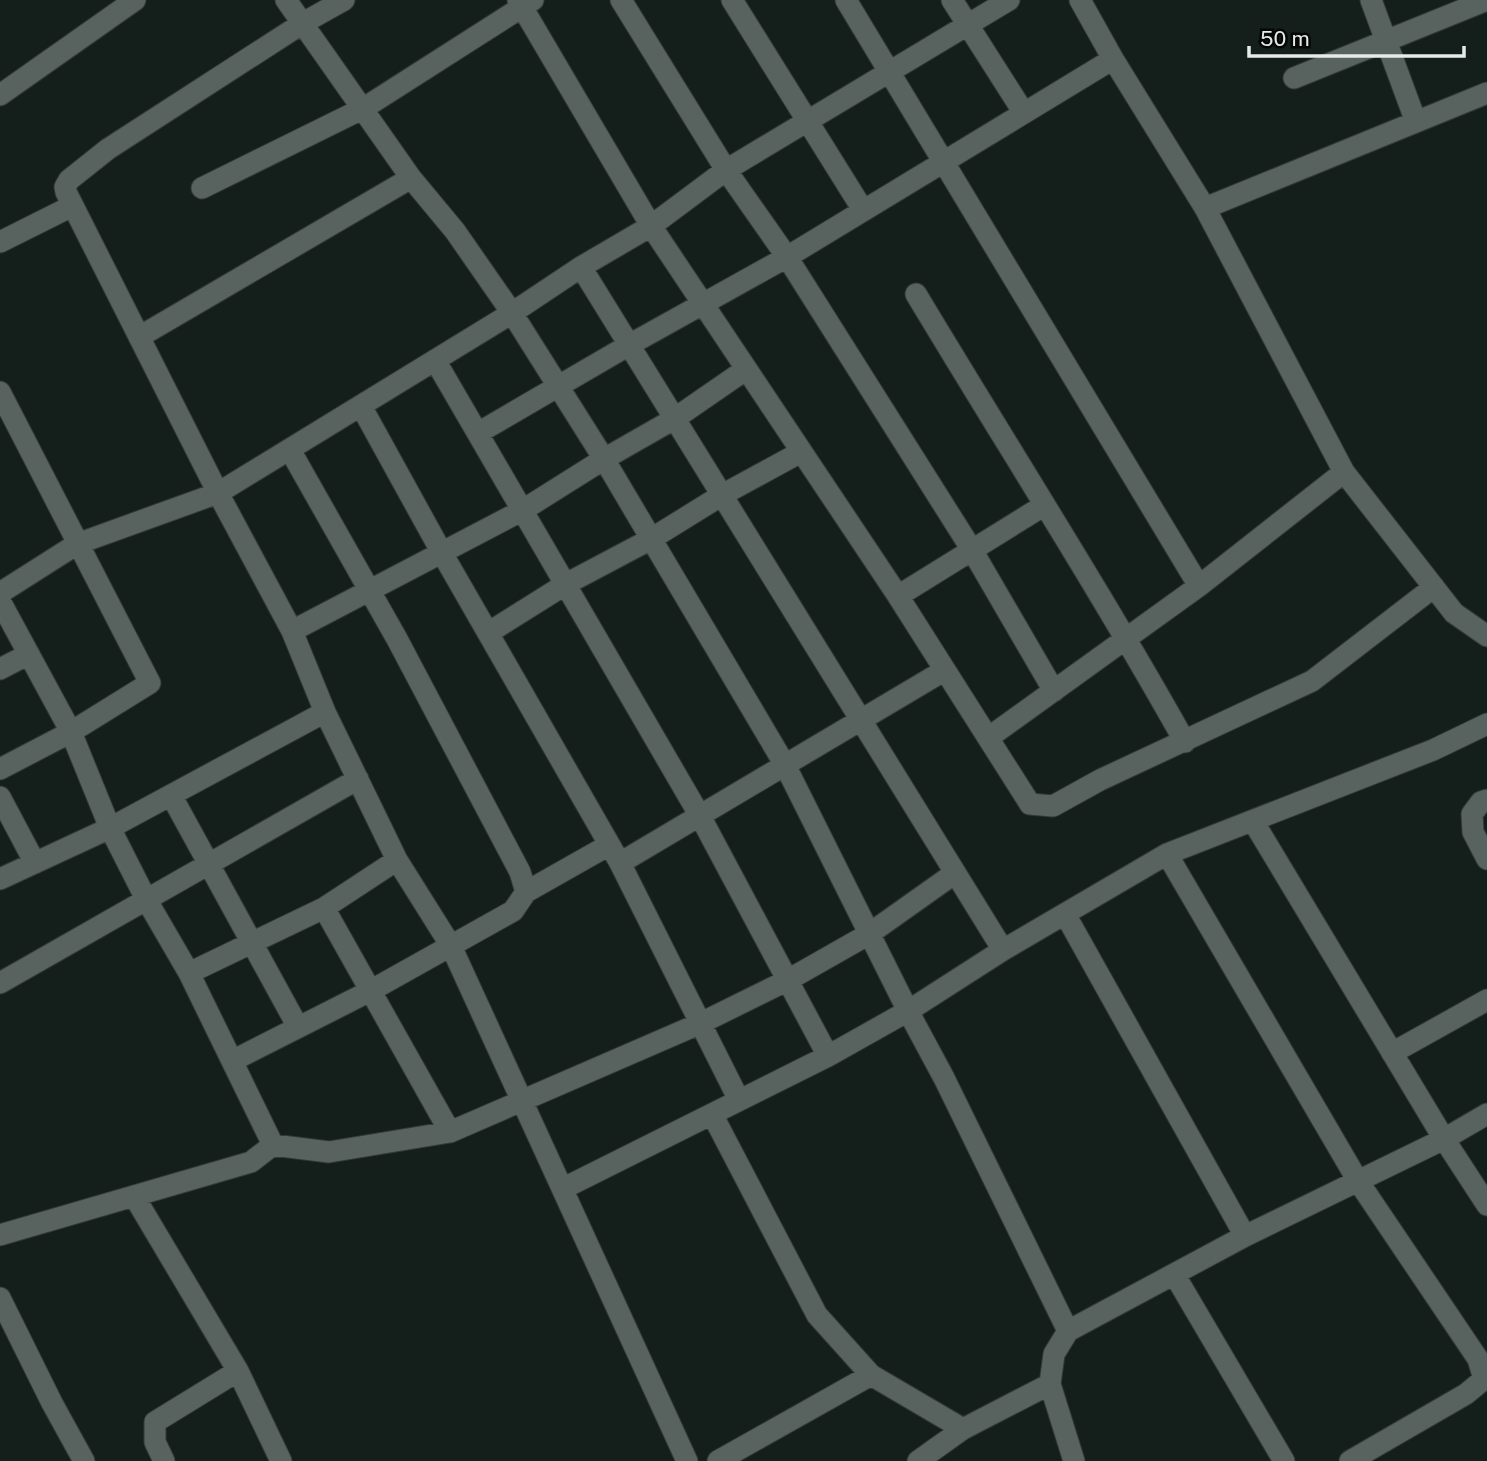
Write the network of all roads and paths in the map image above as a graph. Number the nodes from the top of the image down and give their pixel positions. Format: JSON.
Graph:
{"nodes":[{"id":1,"x":135,"y":0,"type":"edge"},
{"id":2,"x":286,"y":0,"type":"edge"},
{"id":3,"x":344,"y":0,"type":"edge"},
{"id":4,"x":621,"y":0,"type":"edge"},
{"id":5,"x":732,"y":0,"type":"edge"},
{"id":6,"x":846,"y":0,"type":"edge"},
{"id":7,"x":953,"y":0,"type":"edge"},
{"id":8,"x":1009,"y":0,"type":"edge"},
{"id":9,"x":1080,"y":0,"type":"edge"},
{"id":10,"x":1371,"y":0,"type":"edge"},
{"id":11,"x":1487,"y":1,"type":"edge"},
{"id":12,"x":524,"y":2,"type":"edge"},
{"id":13,"x":303,"y":23,"type":"junction"},
{"id":14,"x":968,"y":25,"type":"junction"},
{"id":15,"x":1387,"y":42,"type":"junction"},
{"id":16,"x":1113,"y":59,"type":"junction"},
{"id":17,"x":888,"y":72,"type":"junction"},
{"id":18,"x":1294,"y":78,"type":"dead end"},
{"id":19,"x":1487,"y":93,"type":"edge"},
{"id":20,"x":0,"y":95,"type":"edge"},
{"id":21,"x":364,"y":108,"type":"junction"},
{"id":22,"x":1024,"y":113,"type":"junction"},
{"id":23,"x":807,"y":122,"type":"junction"},
{"id":24,"x":1416,"y":122,"type":"junction"},
{"id":25,"x":943,"y":162,"type":"junction"},
{"id":26,"x":726,"y":170,"type":"junction"},
{"id":27,"x":411,"y":178,"type":"junction"},
{"id":28,"x":202,"y":188,"type":"dead end"},
{"id":29,"x":72,"y":206,"type":"junction"},
{"id":30,"x":1205,"y":208,"type":"junction"},
{"id":31,"x":863,"y":210,"type":"junction"},
{"id":32,"x":651,"y":226,"type":"junction"},
{"id":33,"x":0,"y":242,"type":"edge"},
{"id":34,"x":787,"y":257,"type":"junction"},
{"id":35,"x":581,"y":267,"type":"junction"},
{"id":36,"x":916,"y":295,"type":"dead end"},
{"id":37,"x":702,"y":305,"type":"junction"},
{"id":38,"x":512,"y":313,"type":"junction"},
{"id":39,"x":139,"y":337,"type":"junction"},
{"id":40,"x":629,"y":345,"type":"junction"},
{"id":41,"x":435,"y":360,"type":"junction"},
{"id":42,"x":746,"y":370,"type":"junction"},
{"id":43,"x":559,"y":387,"type":"junction"},
{"id":44,"x":0,"y":392,"type":"edge"},
{"id":45,"x":361,"y":406,"type":"junction"},
{"id":46,"x":674,"y":419,"type":"junction"},
{"id":47,"x":478,"y":433,"type":"junction"},
{"id":48,"x":290,"y":450,"type":"junction"},
{"id":49,"x":801,"y":452,"type":"junction"},
{"id":50,"x":604,"y":459,"type":"junction"},
{"id":51,"x":1343,"y":472,"type":"junction"},
{"id":52,"x":218,"y":493,"type":"junction"},
{"id":53,"x":722,"y":495,"type":"junction"},
{"id":54,"x":1043,"y":506,"type":"junction"},
{"id":55,"x":523,"y":510,"type":"junction"},
{"id":56,"x":651,"y":539,"type":"junction"},
{"id":57,"x":77,"y":544,"type":"junction"},
{"id":58,"x":972,"y":550,"type":"junction"},
{"id":59,"x":442,"y":553,"type":"junction"},
{"id":60,"x":566,"y":584,"type":"junction"},
{"id":61,"x":1199,"y":586,"type":"junction"},
{"id":62,"x":1434,"y":587,"type":"junction"},
{"id":63,"x":370,"y":592,"type":"junction"},
{"id":64,"x":0,"y":593,"type":"edge"},
{"id":65,"x":898,"y":596,"type":"junction"},
{"id":66,"x":0,"y":601,"type":"edge"},
{"id":67,"x":292,"y":631,"type":"junction"},
{"id":68,"x":488,"y":633,"type":"junction"},
{"id":69,"x":1487,"y":634,"type":"edge"},
{"id":70,"x":1127,"y":638,"type":"junction"},
{"id":71,"x":29,"y":654,"type":"junction"},
{"id":72,"x":0,"y":669,"type":"edge"},
{"id":73,"x":945,"y":670,"type":"junction"},
{"id":74,"x":1054,"y":691,"type":"junction"},
{"id":75,"x":324,"y":712,"type":"junction"},
{"id":76,"x":860,"y":719,"type":"junction"},
{"id":77,"x":1487,"y":724,"type":"edge"},
{"id":78,"x":72,"y":732,"type":"junction"},
{"id":79,"x":988,"y":738,"type":"junction"},
{"id":80,"x":1185,"y":742,"type":"junction"},
{"id":81,"x":785,"y":765,"type":"junction"},
{"id":82,"x":0,"y":769,"type":"edge"},
{"id":83,"x":358,"y":779,"type":"junction"},
{"id":84,"x":171,"y":795,"type":"junction"},
{"id":85,"x":0,"y":796,"type":"edge"},
{"id":86,"x":1487,"y":800,"type":"edge"},
{"id":87,"x":700,"y":816,"type":"junction"},
{"id":88,"x":1253,"y":821,"type":"junction"},
{"id":89,"x":110,"y":828,"type":"junction"},
{"id":90,"x":615,"y":854,"type":"junction"},
{"id":91,"x":1167,"y":854,"type":"junction"},
{"id":92,"x":1487,"y":859,"type":"edge"},
{"id":93,"x":397,"y":860,"type":"junction"},
{"id":94,"x":35,"y":863,"type":"junction"},
{"id":95,"x":209,"y":864,"type":"junction"},
{"id":96,"x":955,"y":873,"type":"junction"},
{"id":97,"x":0,"y":879,"type":"edge"},
{"id":98,"x":526,"y":892,"type":"junction"},
{"id":99,"x":146,"y":899,"type":"junction"},
{"id":100,"x":324,"y":908,"type":"junction"},
{"id":101,"x":1065,"y":914,"type":"junction"},
{"id":102,"x":869,"y":934,"type":"junction"},
{"id":103,"x":251,"y":943,"type":"junction"},
{"id":104,"x":451,"y":946,"type":"junction"},
{"id":105,"x":1003,"y":950,"type":"junction"},
{"id":106,"x":189,"y":974,"type":"junction"},
{"id":107,"x":788,"y":980,"type":"junction"},
{"id":108,"x":0,"y":983,"type":"edge"},
{"id":109,"x":370,"y":991,"type":"junction"},
{"id":110,"x":1487,"y":1000,"type":"edge"},
{"id":111,"x":908,"y":1011,"type":"junction"},
{"id":112,"x":701,"y":1023,"type":"junction"},
{"id":113,"x":299,"y":1027,"type":"junction"},
{"id":114,"x":1392,"y":1053,"type":"junction"},
{"id":115,"x":828,"y":1056,"type":"junction"},
{"id":116,"x":233,"y":1061,"type":"junction"},
{"id":117,"x":739,"y":1100,"type":"junction"},
{"id":118,"x":523,"y":1102,"type":"junction"},
{"id":119,"x":712,"y":1114,"type":"junction"},
{"id":120,"x":1487,"y":1114,"type":"edge"},
{"id":121,"x":450,"y":1132,"type":"junction"},
{"id":122,"x":1444,"y":1139,"type":"junction"},
{"id":123,"x":273,"y":1145,"type":"junction"},
{"id":124,"x":1358,"y":1181,"type":"junction"},
{"id":125,"x":564,"y":1188,"type":"junction"},
{"id":126,"x":134,"y":1196,"type":"junction"},
{"id":127,"x":1487,"y":1205,"type":"edge"},
{"id":128,"x":0,"y":1234,"type":"edge"},
{"id":129,"x":1245,"y":1236,"type":"junction"},
{"id":130,"x":1174,"y":1274,"type":"junction"},
{"id":131,"x":0,"y":1298,"type":"edge"},
{"id":132,"x":1068,"y":1331,"type":"junction"},
{"id":133,"x":238,"y":1371,"type":"junction"},
{"id":134,"x":871,"y":1375,"type":"junction"},
{"id":135,"x":1050,"y":1384,"type":"junction"},
{"id":136,"x":963,"y":1429,"type":"junction"},
{"id":137,"x":84,"y":1461,"type":"edge"},
{"id":138,"x":164,"y":1461,"type":"edge"},
{"id":139,"x":281,"y":1461,"type":"edge"},
{"id":140,"x":687,"y":1461,"type":"edge"},
{"id":141,"x":719,"y":1461,"type":"edge"},
{"id":142,"x":918,"y":1461,"type":"edge"},
{"id":143,"x":1074,"y":1461,"type":"edge"},
{"id":144,"x":1284,"y":1461,"type":"edge"},
{"id":145,"x":1350,"y":1461,"type":"edge"}],
"edges":[{"from":1,"to":20,"type":"street"},
{"from":2,"to":13,"type":"street"},
{"from":3,"to":13,"type":"street"},
{"from":4,"to":26,"type":"street"},
{"from":5,"to":23,"type":"street"},
{"from":6,"to":17,"type":"street"},
{"from":7,"to":14,"type":"street"},
{"from":8,"to":14,"type":"street"},
{"from":9,"to":16,"type":"street"},
{"from":10,"to":15,"type":"street"},
{"from":11,"to":15,"type":"street"},
{"from":12,"to":21,"type":"street"},
{"from":12,"to":32,"type":"street"},
{"from":13,"to":21,"type":"street"},
{"from":13,"to":29,"type":"street"},
{"from":14,"to":17,"type":"street"},
{"from":14,"to":22,"type":"street"},
{"from":15,"to":18,"type":"street"},
{"from":15,"to":24,"type":"street"},
{"from":16,"to":22,"type":"street"},
{"from":16,"to":30,"type":"street"},
{"from":17,"to":23,"type":"street"},
{"from":17,"to":25,"type":"street"},
{"from":19,"to":24,"type":"street"},
{"from":21,"to":27,"type":"street"},
{"from":21,"to":28,"type":"street"},
{"from":22,"to":25,"type":"street"},
{"from":23,"to":26,"type":"street"},
{"from":23,"to":31,"type":"street"},
{"from":24,"to":30,"type":"street"},
{"from":25,"to":31,"type":"street"},
{"from":25,"to":61,"type":"street"},
{"from":26,"to":32,"type":"street"},
{"from":26,"to":34,"type":"street"},
{"from":27,"to":38,"type":"street"},
{"from":27,"to":39,"type":"street"},
{"from":29,"to":33,"type":"street"},
{"from":29,"to":39,"type":"street"},
{"from":30,"to":51,"type":"street"},
{"from":31,"to":34,"type":"street"},
{"from":32,"to":35,"type":"street"},
{"from":32,"to":37,"type":"street"},
{"from":34,"to":37,"type":"street"},
{"from":34,"to":58,"type":"street"},
{"from":35,"to":38,"type":"street"},
{"from":35,"to":40,"type":"street"},
{"from":36,"to":54,"type":"street"},
{"from":37,"to":40,"type":"street"},
{"from":37,"to":42,"type":"street"},
{"from":38,"to":41,"type":"street"},
{"from":38,"to":43,"type":"street"},
{"from":39,"to":52,"type":"street"},
{"from":40,"to":43,"type":"street"},
{"from":40,"to":46,"type":"street"},
{"from":41,"to":45,"type":"street"},
{"from":41,"to":47,"type":"street"},
{"from":42,"to":46,"type":"street"},
{"from":42,"to":49,"type":"street"},
{"from":43,"to":47,"type":"street"},
{"from":43,"to":50,"type":"street"},
{"from":44,"to":57,"type":"street"},
{"from":45,"to":48,"type":"street"},
{"from":45,"to":59,"type":"street"},
{"from":46,"to":50,"type":"street"},
{"from":46,"to":53,"type":"street"},
{"from":47,"to":55,"type":"street"},
{"from":48,"to":52,"type":"street"},
{"from":48,"to":63,"type":"street"},
{"from":49,"to":53,"type":"street"},
{"from":49,"to":65,"type":"street"},
{"from":50,"to":55,"type":"street"},
{"from":50,"to":56,"type":"street"},
{"from":51,"to":61,"type":"street"},
{"from":51,"to":62,"type":"street"},
{"from":52,"to":57,"type":"street"},
{"from":52,"to":67,"type":"street"},
{"from":53,"to":56,"type":"street"},
{"from":53,"to":76,"type":"street"},
{"from":54,"to":58,"type":"street"},
{"from":54,"to":70,"type":"street"},
{"from":55,"to":59,"type":"street"},
{"from":55,"to":60,"type":"street"},
{"from":56,"to":60,"type":"street"},
{"from":56,"to":81,"type":"street"},
{"from":57,"to":64,"type":"street"},
{"from":57,"to":78,"type":"street"},
{"from":58,"to":65,"type":"street"},
{"from":58,"to":74,"type":"street"},
{"from":59,"to":63,"type":"street"},
{"from":59,"to":68,"type":"street"},
{"from":60,"to":68,"type":"street"},
{"from":60,"to":87,"type":"street"},
{"from":61,"to":70,"type":"street"},
{"from":62,"to":69,"type":"street"},
{"from":62,"to":80,"type":"street"},
{"from":63,"to":67,"type":"street"},
{"from":63,"to":98,"type":"street"},
{"from":65,"to":73,"type":"street"},
{"from":66,"to":71,"type":"street"},
{"from":67,"to":75,"type":"street"},
{"from":68,"to":90,"type":"street"},
{"from":70,"to":74,"type":"street"},
{"from":70,"to":80,"type":"street"},
{"from":71,"to":72,"type":"street"},
{"from":71,"to":78,"type":"street"},
{"from":73,"to":76,"type":"street"},
{"from":73,"to":79,"type":"street"},
{"from":74,"to":79,"type":"street"},
{"from":75,"to":83,"type":"street"},
{"from":75,"to":84,"type":"street"},
{"from":76,"to":81,"type":"street"},
{"from":76,"to":96,"type":"street"},
{"from":77,"to":88,"type":"street"},
{"from":78,"to":82,"type":"street"},
{"from":78,"to":89,"type":"street"},
{"from":79,"to":80,"type":"street"},
{"from":81,"to":87,"type":"street"},
{"from":81,"to":102,"type":"street"},
{"from":83,"to":93,"type":"street"},
{"from":83,"to":95,"type":"street"},
{"from":84,"to":89,"type":"street"},
{"from":84,"to":95,"type":"street"},
{"from":85,"to":94,"type":"street"},
{"from":86,"to":92,"type":"street"},
{"from":87,"to":90,"type":"street"},
{"from":87,"to":107,"type":"street"},
{"from":88,"to":91,"type":"street"},
{"from":88,"to":114,"type":"street"},
{"from":89,"to":94,"type":"street"},
{"from":89,"to":99,"type":"street"},
{"from":90,"to":98,"type":"street"},
{"from":90,"to":112,"type":"street"},
{"from":91,"to":101,"type":"street"},
{"from":91,"to":124,"type":"street"},
{"from":93,"to":100,"type":"street"},
{"from":93,"to":104,"type":"street"},
{"from":94,"to":97,"type":"street"},
{"from":95,"to":99,"type":"street"},
{"from":95,"to":103,"type":"street"},
{"from":96,"to":102,"type":"street"},
{"from":96,"to":105,"type":"street"},
{"from":98,"to":104,"type":"street"},
{"from":99,"to":106,"type":"street"},
{"from":99,"to":108,"type":"street"},
{"from":100,"to":103,"type":"street"},
{"from":100,"to":109,"type":"street"},
{"from":101,"to":105,"type":"street"},
{"from":101,"to":129,"type":"street"},
{"from":102,"to":107,"type":"street"},
{"from":102,"to":111,"type":"street"},
{"from":103,"to":106,"type":"street"},
{"from":103,"to":113,"type":"street"},
{"from":104,"to":109,"type":"street"},
{"from":104,"to":118,"type":"street"},
{"from":105,"to":111,"type":"street"},
{"from":106,"to":116,"type":"street"},
{"from":107,"to":112,"type":"street"},
{"from":107,"to":115,"type":"street"},
{"from":109,"to":113,"type":"street"},
{"from":109,"to":121,"type":"street"},
{"from":110,"to":114,"type":"street"},
{"from":111,"to":115,"type":"street"},
{"from":111,"to":132,"type":"street"},
{"from":112,"to":117,"type":"street"},
{"from":112,"to":118,"type":"street"},
{"from":113,"to":116,"type":"street"},
{"from":114,"to":122,"type":"street"},
{"from":115,"to":117,"type":"street"},
{"from":116,"to":123,"type":"street"},
{"from":117,"to":119,"type":"street"},
{"from":118,"to":121,"type":"street"},
{"from":118,"to":125,"type":"street"},
{"from":119,"to":125,"type":"street"},
{"from":119,"to":134,"type":"street"},
{"from":120,"to":122,"type":"street"},
{"from":121,"to":123,"type":"street"},
{"from":122,"to":124,"type":"street"},
{"from":122,"to":127,"type":"street"},
{"from":123,"to":126,"type":"street"},
{"from":124,"to":129,"type":"street"},
{"from":124,"to":145,"type":"street"},
{"from":125,"to":140,"type":"street"},
{"from":126,"to":128,"type":"street"},
{"from":126,"to":133,"type":"street"},
{"from":129,"to":130,"type":"street"},
{"from":130,"to":132,"type":"street"},
{"from":130,"to":144,"type":"street"},
{"from":131,"to":137,"type":"street"},
{"from":132,"to":135,"type":"street"},
{"from":133,"to":138,"type":"street"},
{"from":133,"to":139,"type":"street"},
{"from":134,"to":136,"type":"street"},
{"from":134,"to":141,"type":"street"},
{"from":135,"to":136,"type":"street"},
{"from":135,"to":143,"type":"street"},
{"from":136,"to":142,"type":"street"}]}
